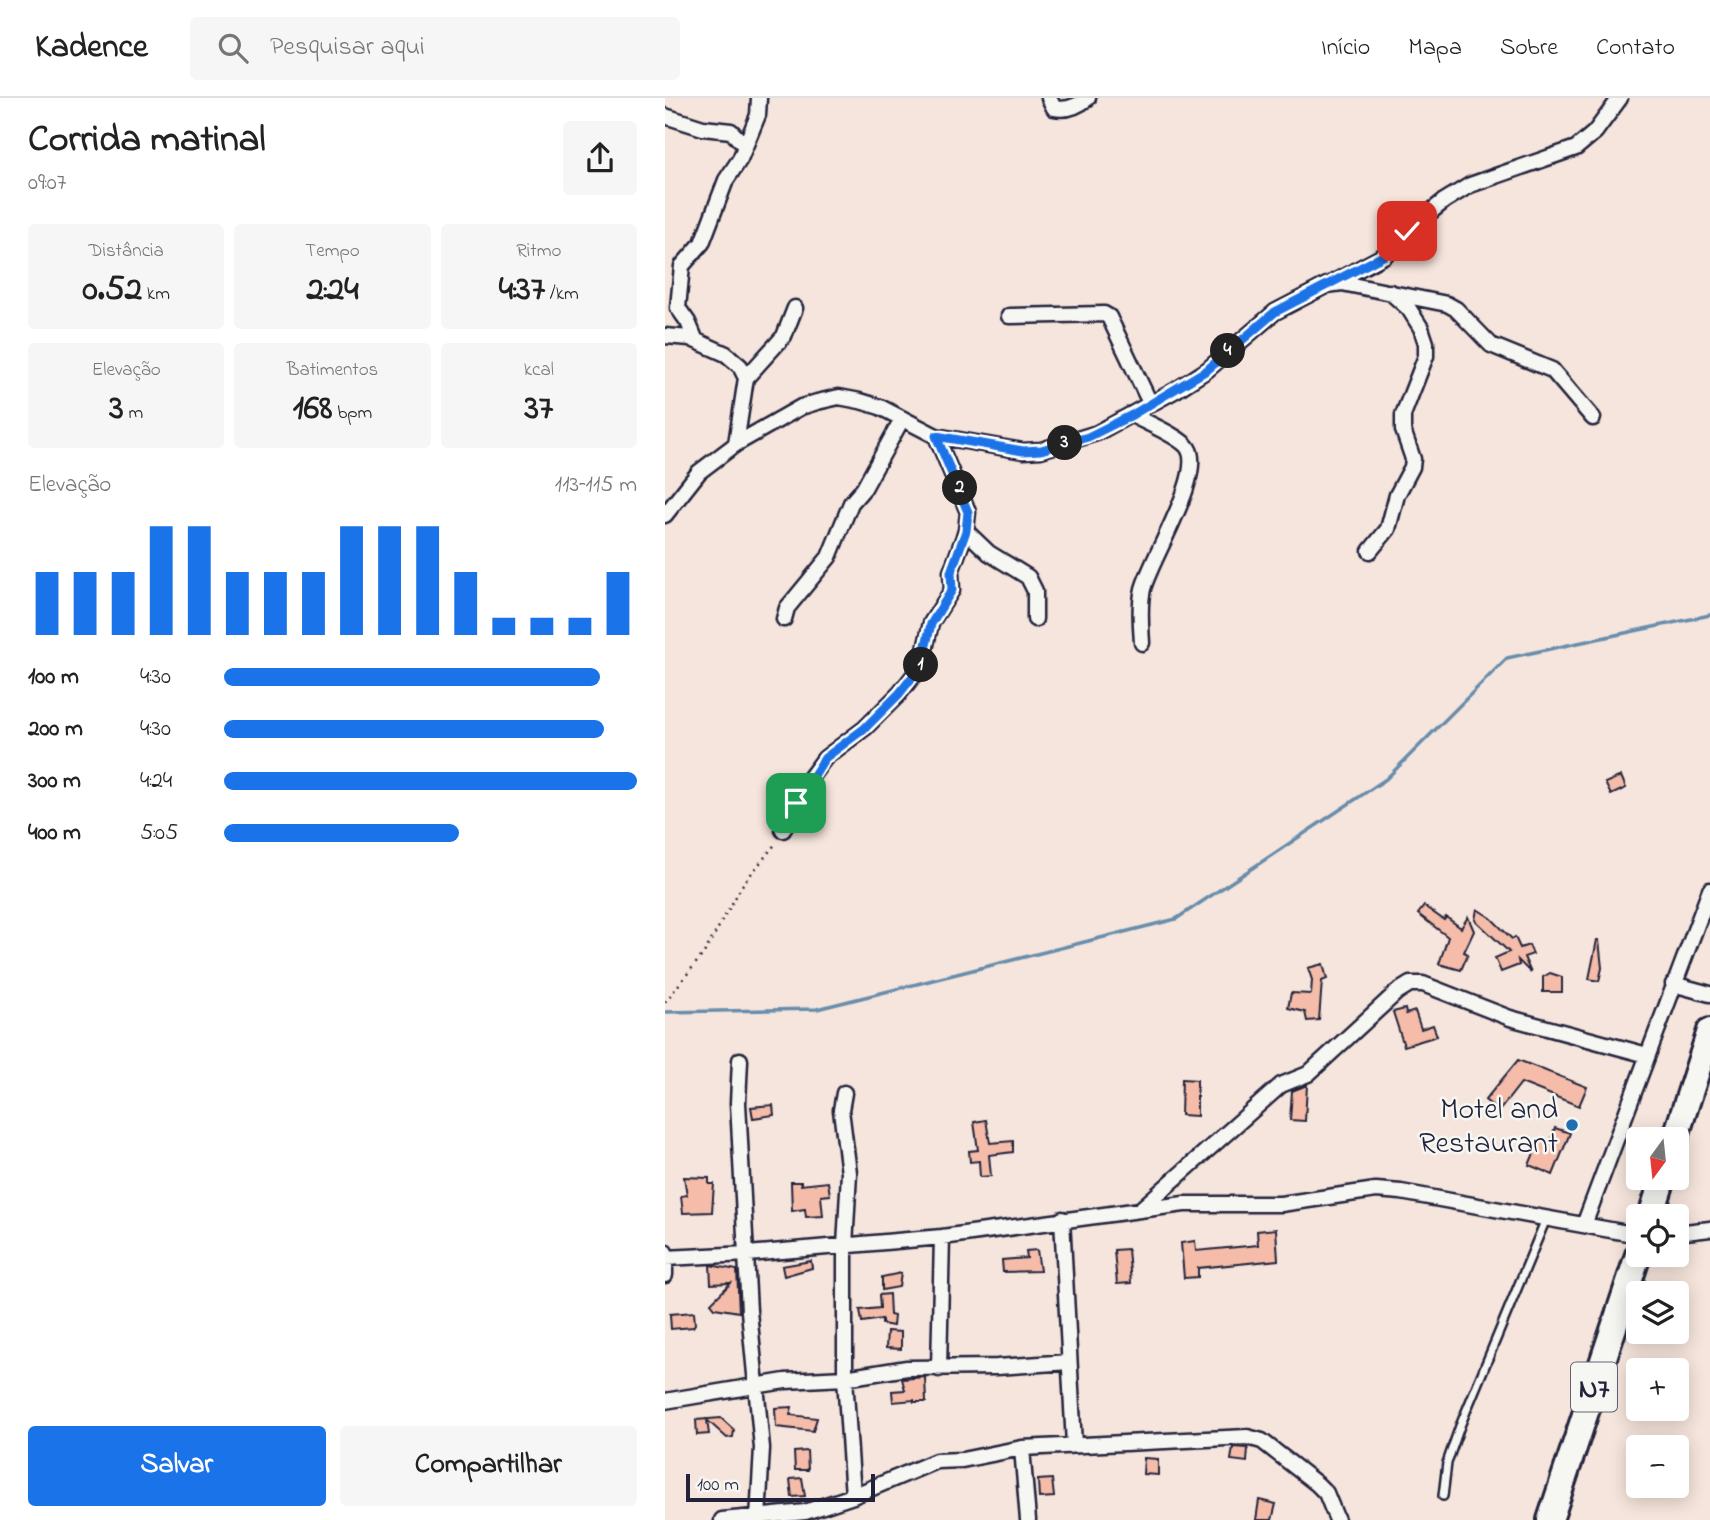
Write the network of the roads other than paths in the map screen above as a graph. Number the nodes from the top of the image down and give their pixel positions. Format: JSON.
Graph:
{"nodes":[{"id":1,"x":759,"y":98,"type":"edge"},
{"id":2,"x":1049,"y":98,"type":"edge"},
{"id":3,"x":1088,"y":98,"type":"edge"},
{"id":4,"x":1620,"y":98,"type":"edge"},
{"id":5,"x":665,"y":116,"type":"edge"},
{"id":6,"x":745,"y":146,"type":"junction"},
{"id":7,"x":1327,"y":285,"type":"junction"},
{"id":8,"x":1389,"y":291,"type":"junction"},
{"id":9,"x":795,"y":308,"type":"dead end"},
{"id":10,"x":1009,"y":316,"type":"dead end"},
{"id":11,"x":665,"y":336,"type":"edge"},
{"id":12,"x":696,"y":341,"type":"junction"},
{"id":13,"x":745,"y":378,"type":"junction"},
{"id":14,"x":1150,"y":403,"type":"junction"},
{"id":15,"x":1132,"y":415,"type":"junction"},
{"id":16,"x":1593,"y":418,"type":"dead end"},
{"id":17,"x":902,"y":419,"type":"junction"},
{"id":18,"x":936,"y":436,"type":"junction"},
{"id":19,"x":736,"y":444,"type":"junction"},
{"id":20,"x":665,"y":515,"type":"edge"},
{"id":21,"x":966,"y":531,"type":"junction"},
{"id":22,"x":1370,"y":551,"type":"dead end"},
{"id":23,"x":784,"y":619,"type":"dead end"},
{"id":24,"x":1035,"y":619,"type":"dead end"},
{"id":25,"x":1142,"y":643,"type":"dead end"},
{"id":26,"x":783,"y":830,"type":"road end"},
{"id":27,"x":1710,"y":890,"type":"edge"},
{"id":28,"x":1673,"y":984,"type":"junction"},
{"id":29,"x":1710,"y":994,"type":"edge"},
{"id":30,"x":1710,"y":1031,"type":"edge"},
{"id":31,"x":1647,"y":1055,"type":"junction"},
{"id":32,"x":740,"y":1060,"type":"dead end"},
{"id":33,"x":844,"y":1093,"type":"dead end"},
{"id":34,"x":1679,"y":1127,"type":"edge"},
{"id":35,"x":1142,"y":1208,"type":"junction"},
{"id":36,"x":1546,"y":1218,"type":"junction"},
{"id":37,"x":1062,"y":1219,"type":"junction"},
{"id":38,"x":1584,"y":1225,"type":"junction"},
{"id":39,"x":1710,"y":1229,"type":"edge"},
{"id":40,"x":1689,"y":1232,"type":"edge"},
{"id":41,"x":1626,"y":1233,"type":"edge"},
{"id":42,"x":942,"y":1237,"type":"junction"},
{"id":43,"x":845,"y":1246,"type":"junction"},
{"id":44,"x":747,"y":1254,"type":"junction"},
{"id":45,"x":665,"y":1256,"type":"edge"},
{"id":46,"x":1634,"y":1267,"type":"edge"},
{"id":47,"x":665,"y":1275,"type":"edge"},
{"id":48,"x":1069,"y":1362,"type":"junction"},
{"id":49,"x":939,"y":1369,"type":"junction"},
{"id":50,"x":845,"y":1378,"type":"junction"},
{"id":51,"x":758,"y":1387,"type":"junction"},
{"id":52,"x":665,"y":1401,"type":"edge"},
{"id":53,"x":1074,"y":1445,"type":"junction"},
{"id":54,"x":1022,"y":1448,"type":"junction"},
{"id":55,"x":853,"y":1496,"type":"junction"},
{"id":56,"x":1443,"y":1496,"type":"dead end"},
{"id":57,"x":758,"y":1518,"type":"junction"},
{"id":58,"x":722,"y":1520,"type":"edge"},
{"id":59,"x":1028,"y":1520,"type":"edge"},
{"id":60,"x":1337,"y":1520,"type":"edge"},
{"id":61,"x":1550,"y":1520,"type":"edge"}],
"edges":[{"from":1,"to":6,"type":"street"},
{"from":2,"to":3,"type":"street"},
{"from":4,"to":7,"type":"street"},
{"from":5,"to":6,"type":"street"},
{"from":6,"to":12,"type":"street"},
{"from":7,"to":8,"type":"street"},
{"from":7,"to":14,"type":"street"},
{"from":8,"to":16,"type":"street"},
{"from":8,"to":22,"type":"street"},
{"from":9,"to":13,"type":"street"},
{"from":10,"to":14,"type":"street"},
{"from":11,"to":12,"type":"street"},
{"from":12,"to":13,"type":"street"},
{"from":13,"to":19,"type":"street"},
{"from":14,"to":15,"type":"street"},
{"from":15,"to":18,"type":"street"},
{"from":15,"to":25,"type":"street"},
{"from":17,"to":18,"type":"street"},
{"from":17,"to":19,"type":"street"},
{"from":17,"to":23,"type":"street"},
{"from":18,"to":21,"type":"street"},
{"from":19,"to":20,"type":"street"},
{"from":21,"to":24,"type":"street"},
{"from":21,"to":26,"type":"street"},
{"from":27,"to":28,"type":"street"},
{"from":28,"to":29,"type":"street"},
{"from":28,"to":31,"type":"street"},
{"from":30,"to":34,"type":"highway"},
{"from":31,"to":35,"type":"street"},
{"from":31,"to":38,"type":"street"},
{"from":32,"to":44,"type":"street"},
{"from":33,"to":43,"type":"street"},
{"from":35,"to":36,"type":"street"},
{"from":35,"to":37,"type":"street"},
{"from":36,"to":38,"type":"street"},
{"from":36,"to":56,"type":"lane"},
{"from":37,"to":42,"type":"street"},
{"from":37,"to":48,"type":"street"},
{"from":38,"to":41,"type":"street"},
{"from":39,"to":40,"type":"street"},
{"from":42,"to":43,"type":"street"},
{"from":42,"to":49,"type":"street"},
{"from":43,"to":44,"type":"street"},
{"from":43,"to":50,"type":"street"},
{"from":44,"to":45,"type":"street"},
{"from":44,"to":51,"type":"street"},
{"from":45,"to":47,"type":"street"},
{"from":46,"to":61,"type":"highway","number":"N7"},
{"from":48,"to":49,"type":"street"},
{"from":48,"to":53,"type":"street"},
{"from":49,"to":50,"type":"street"},
{"from":50,"to":51,"type":"street"},
{"from":50,"to":55,"type":"street"},
{"from":51,"to":52,"type":"street"},
{"from":51,"to":57,"type":"street"},
{"from":53,"to":54,"type":"street"},
{"from":53,"to":60,"type":"street"},
{"from":54,"to":55,"type":"street"},
{"from":54,"to":59,"type":"street"},
{"from":55,"to":57,"type":"street"},
{"from":57,"to":58,"type":"street"}]}
